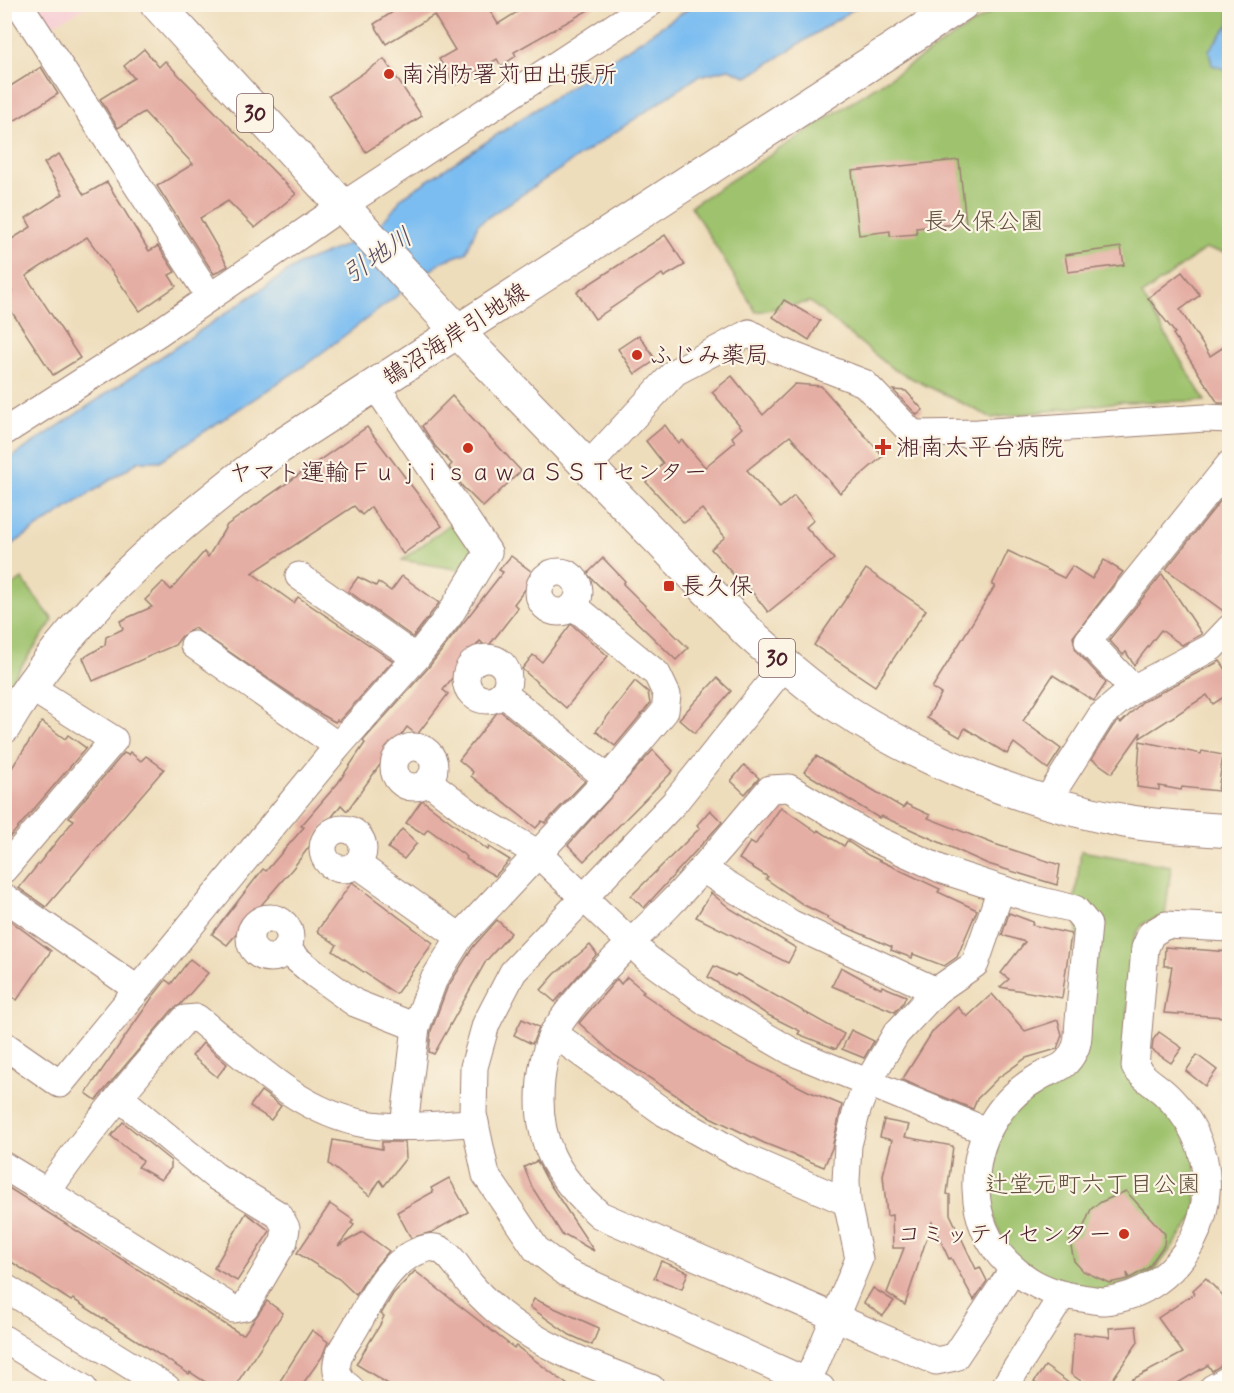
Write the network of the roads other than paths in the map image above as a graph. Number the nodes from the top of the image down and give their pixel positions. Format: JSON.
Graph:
{"nodes":[{"id":1,"x":19,"y":4,"type":"edge"},
{"id":2,"x":158,"y":4,"type":"edge"},
{"id":3,"x":649,"y":4,"type":"edge"},
{"id":4,"x":962,"y":4,"type":"edge"},
{"id":5,"x":348,"y":213,"type":"junction"},
{"id":6,"x":210,"y":297,"type":"junction"},
{"id":7,"x":459,"y":332,"type":"junction"},
{"id":8,"x":375,"y":385,"type":"junction"},
{"id":9,"x":1230,"y":419,"type":"edge"},
{"id":10,"x":4,"y":432,"type":"edge"},
{"id":11,"x":1230,"y":464,"type":"edge"},
{"id":12,"x":588,"y":466,"type":"junction"},
{"id":13,"x":299,"y":576,"type":"dead end"},
{"id":14,"x":574,"y":606,"type":"dead end"},
{"id":15,"x":1230,"y":628,"type":"edge"},
{"id":16,"x":194,"y":645,"type":"dead end"},
{"id":17,"x":416,"y":658,"type":"junction"},
{"id":18,"x":785,"y":665,"type":"junction"},
{"id":19,"x":32,"y":688,"type":"junction"},
{"id":20,"x":1133,"y":689,"type":"junction"},
{"id":21,"x":503,"y":693,"type":"dead end"},
{"id":22,"x":4,"y":727,"type":"edge"},
{"id":23,"x":338,"y":746,"type":"junction"},
{"id":24,"x":608,"y":779,"type":"junction"},
{"id":25,"x":429,"y":782,"type":"dead end"},
{"id":26,"x":1047,"y":801,"type":"junction"},
{"id":27,"x":1230,"y":831,"type":"edge"},
{"id":28,"x":537,"y":853,"type":"junction"},
{"id":29,"x":357,"y":864,"type":"dead end"},
{"id":30,"x":4,"y":869,"type":"edge"},
{"id":31,"x":702,"y":869,"type":"junction"},
{"id":32,"x":1000,"y":889,"type":"junction"},
{"id":33,"x":4,"y":897,"type":"edge"},
{"id":34,"x":585,"y":898,"type":"junction"},
{"id":35,"x":1230,"y":928,"type":"edge"},
{"id":36,"x":460,"y":937,"type":"junction"},
{"id":37,"x":632,"y":943,"type":"junction"},
{"id":38,"x":286,"y":950,"type":"dead end"},
{"id":39,"x":137,"y":990,"type":"junction"},
{"id":40,"x":936,"y":991,"type":"junction"},
{"id":41,"x":416,"y":1027,"type":"junction"},
{"id":42,"x":553,"y":1033,"type":"junction"},
{"id":43,"x":4,"y":1045,"type":"edge"},
{"id":44,"x":868,"y":1082,"type":"junction"},
{"id":45,"x":119,"y":1097,"type":"junction"},
{"id":46,"x":475,"y":1123,"type":"junction"},
{"id":47,"x":404,"y":1126,"type":"junction"},
{"id":48,"x":986,"y":1131,"type":"junction"},
{"id":49,"x":4,"y":1166,"type":"edge"},
{"id":50,"x":47,"y":1192,"type":"junction"},
{"id":51,"x":847,"y":1202,"type":"junction"},
{"id":52,"x":1218,"y":1207,"type":"edge"},
{"id":53,"x":1013,"y":1270,"type":"junction"},
{"id":54,"x":4,"y":1287,"type":"edge"},
{"id":55,"x":1062,"y":1296,"type":"junction"},
{"id":56,"x":835,"y":1316,"type":"junction"},
{"id":57,"x":4,"y":1339,"type":"edge"},
{"id":58,"x":810,"y":1386,"type":"edge"},
{"id":59,"x":83,"y":1389,"type":"edge"},
{"id":60,"x":167,"y":1389,"type":"edge"},
{"id":61,"x":350,"y":1389,"type":"edge"},
{"id":62,"x":651,"y":1389,"type":"edge"},
{"id":63,"x":1004,"y":1389,"type":"edge"}],
"edges":[{"from":1,"to":6,"type":"street"},
{"from":2,"to":5,"type":"main road","number":"30"},
{"from":3,"to":5,"type":"street"},
{"from":4,"to":7,"type":"main road","name":"鵠沼海岸引地線"},
{"from":5,"to":6,"type":"street"},
{"from":5,"to":7,"type":"main road","number":"30"},
{"from":6,"to":10,"type":"street"},
{"from":7,"to":8,"type":"main road","name":"鵠沼海岸引地線"},
{"from":7,"to":12,"type":"main road","number":"30"},
{"from":8,"to":17,"type":"street"},
{"from":8,"to":19,"type":"main road","name":"鵠沼海岸引地線"},
{"from":9,"to":12,"type":"street"},
{"from":11,"to":20,"type":"street"},
{"from":12,"to":18,"type":"main road","number":"30"},
{"from":13,"to":17,"type":"street"},
{"from":14,"to":24,"type":"street"},
{"from":15,"to":20,"type":"street"},
{"from":16,"to":23,"type":"street"},
{"from":17,"to":23,"type":"street"},
{"from":18,"to":26,"type":"main road","number":"30"},
{"from":18,"to":34,"type":"street"},
{"from":19,"to":22,"type":"main road","name":"鵠沼海岸引地線"},
{"from":19,"to":30,"type":"street"},
{"from":20,"to":26,"type":"street"},
{"from":21,"to":24,"type":"street"},
{"from":23,"to":39,"type":"street"},
{"from":24,"to":28,"type":"street"},
{"from":25,"to":28,"type":"street"},
{"from":26,"to":27,"type":"main road","number":"30"},
{"from":28,"to":34,"type":"street"},
{"from":28,"to":36,"type":"street"},
{"from":29,"to":36,"type":"street"},
{"from":31,"to":32,"type":"street"},
{"from":31,"to":37,"type":"street"},
{"from":31,"to":40,"type":"street"},
{"from":32,"to":40,"type":"street"},
{"from":32,"to":48,"type":"street"},
{"from":33,"to":39,"type":"street"},
{"from":34,"to":37,"type":"street"},
{"from":34,"to":46,"type":"street"},
{"from":35,"to":52,"type":"street"},
{"from":36,"to":41,"type":"street"},
{"from":37,"to":42,"type":"street"},
{"from":37,"to":44,"type":"street"},
{"from":38,"to":41,"type":"street"},
{"from":39,"to":43,"type":"street"},
{"from":40,"to":44,"type":"street"},
{"from":41,"to":47,"type":"street"},
{"from":42,"to":51,"type":"street"},
{"from":42,"to":56,"type":"street"},
{"from":44,"to":48,"type":"street"},
{"from":44,"to":51,"type":"street"},
{"from":45,"to":47,"type":"street"},
{"from":45,"to":50,"type":"street"},
{"from":45,"to":50,"type":"street"},
{"from":46,"to":47,"type":"street"},
{"from":46,"to":58,"type":"street"},
{"from":48,"to":53,"type":"street"},
{"from":49,"to":50,"type":"street"},
{"from":51,"to":56,"type":"street"},
{"from":52,"to":55,"type":"street"},
{"from":53,"to":55,"type":"street"},
{"from":53,"to":56,"type":"street"},
{"from":54,"to":60,"type":"street"},
{"from":55,"to":63,"type":"street"},
{"from":56,"to":58,"type":"street"},
{"from":57,"to":59,"type":"street"},
{"from":61,"to":62,"type":"street"}]}
